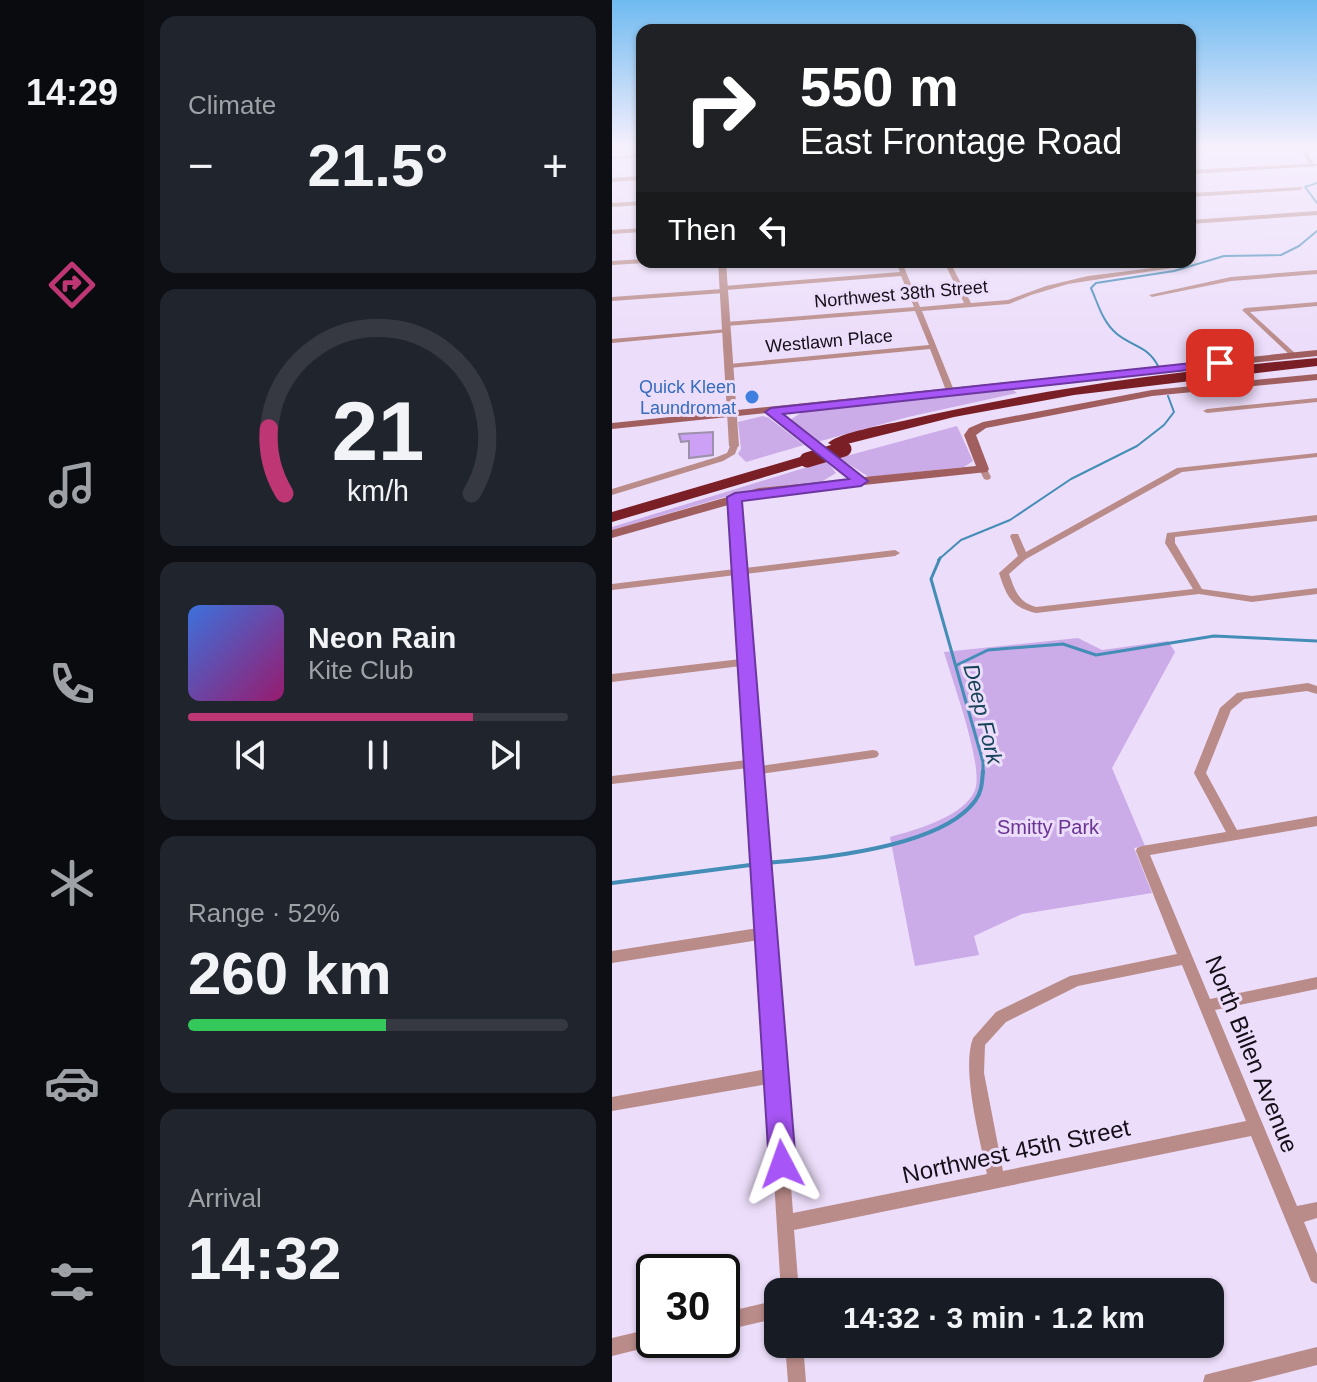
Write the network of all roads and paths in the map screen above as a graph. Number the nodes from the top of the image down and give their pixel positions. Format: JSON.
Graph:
{"nodes":[{"id":1,"x":1317,"y":213,"type":"edge"},
{"id":2,"x":1196,"y":222,"type":"edge"},
{"id":3,"x":636,"y":230,"type":"edge"},
{"id":4,"x":612,"y":232,"type":"edge"},
{"id":5,"x":636,"y":261,"type":"edge"},
{"id":6,"x":612,"y":263,"type":"edge"},
{"id":7,"x":722,"y":268,"type":"edge"},
{"id":8,"x":902,"y":268,"type":"edge"},
{"id":9,"x":950,"y":268,"type":"edge"},
{"id":10,"x":1169,"y":268,"type":"dead end"},
{"id":11,"x":1317,"y":272,"type":"edge"},
{"id":12,"x":904,"y":274,"type":"junction"},
{"id":13,"x":724,"y":289,"type":"junction"},
{"id":14,"x":1152,"y":295,"type":"dead end"},
{"id":15,"x":612,"y":299,"type":"edge"},
{"id":16,"x":968,"y":304,"type":"junction"},
{"id":17,"x":1317,"y":304,"type":"edge"},
{"id":18,"x":918,"y":309,"type":"junction"},
{"id":19,"x":727,"y":327,"type":"junction"},
{"id":20,"x":612,"y":341,"type":"edge"},
{"id":21,"x":932,"y":347,"type":"junction"},
{"id":22,"x":1317,"y":353,"type":"edge"},
{"id":23,"x":1293,"y":356,"type":"junction"},
{"id":24,"x":1317,"y":362,"type":"edge"},
{"id":25,"x":729,"y":366,"type":"junction"},
{"id":26,"x":1316,"y":376,"type":"edge"},
{"id":27,"x":951,"y":393,"type":"junction"},
{"id":28,"x":1317,"y":400,"type":"edge"},
{"id":29,"x":1207,"y":411,"type":"dead end"},
{"id":30,"x":771,"y":412,"type":"junction"},
{"id":31,"x":732,"y":416,"type":"junction"},
{"id":32,"x":612,"y":426,"type":"edge"},
{"id":33,"x":734,"y":446,"type":"joint"},
{"id":34,"x":839,"y":446,"type":"junction"},
{"id":35,"x":1317,"y":455,"type":"edge"},
{"id":36,"x":803,"y":457,"type":"junction"},
{"id":37,"x":842,"y":467,"type":"junction"},
{"id":38,"x":861,"y":481,"type":"junction"},
{"id":39,"x":825,"y":485,"type":"junction"},
{"id":40,"x":612,"y":492,"type":"edge"},
{"id":41,"x":735,"y":497,"type":"junction"},
{"id":42,"x":612,"y":507,"type":"edge"},
{"id":43,"x":612,"y":517,"type":"edge"},
{"id":44,"x":1317,"y":518,"type":"edge"},
{"id":45,"x":612,"y":534,"type":"edge"},
{"id":46,"x":1015,"y":536,"type":"dead end"},
{"id":47,"x":895,"y":553,"type":"dead end"},
{"id":48,"x":1023,"y":557,"type":"junction"},
{"id":49,"x":740,"y":571,"type":"junction"},
{"id":50,"x":612,"y":587,"type":"edge"},
{"id":51,"x":1199,"y":591,"type":"junction"},
{"id":52,"x":1317,"y":591,"type":"edge"},
{"id":53,"x":748,"y":662,"type":"junction"},
{"id":54,"x":612,"y":678,"type":"edge"},
{"id":55,"x":1317,"y":690,"type":"edge"},
{"id":56,"x":873,"y":754,"type":"dead end"},
{"id":57,"x":753,"y":767,"type":"junction"},
{"id":58,"x":612,"y":780,"type":"edge"},
{"id":59,"x":1317,"y":821,"type":"edge"},
{"id":60,"x":1233,"y":834,"type":"junction"},
{"id":61,"x":765,"y":933,"type":"junction"},
{"id":62,"x":612,"y":957,"type":"edge"},
{"id":63,"x":1186,"y":958,"type":"junction"},
{"id":64,"x":1317,"y":983,"type":"edge"},
{"id":65,"x":1206,"y":1006,"type":"junction"},
{"id":66,"x":776,"y":1075,"type":"junction"},
{"id":67,"x":612,"y":1104,"type":"edge"},
{"id":68,"x":1256,"y":1127,"type":"junction"},
{"id":69,"x":996,"y":1180,"type":"junction"},
{"id":70,"x":1317,"y":1210,"type":"edge"},
{"id":71,"x":1292,"y":1216,"type":"junction"},
{"id":72,"x":786,"y":1223,"type":"junction"},
{"id":73,"x":1317,"y":1275,"type":"edge"},
{"id":74,"x":789,"y":1278,"type":"edge"},
{"id":75,"x":764,"y":1312,"type":"edge"},
{"id":76,"x":740,"y":1318,"type":"edge"},
{"id":77,"x":636,"y":1341,"type":"edge"},
{"id":78,"x":612,"y":1347,"type":"edge"},
{"id":79,"x":1317,"y":1356,"type":"edge"},
{"id":80,"x":795,"y":1358,"type":"edge"},
{"id":81,"x":797,"y":1382,"type":"edge"},
{"id":82,"x":1212,"y":1382,"type":"edge"}],
"edges":[{"from":1,"to":2,"type":"street"},
{"from":3,"to":4,"type":"street"},
{"from":5,"to":6,"type":"street"},
{"from":7,"to":13,"type":"street"},
{"from":8,"to":12,"type":"street"},
{"from":9,"to":16,"type":"street"},
{"from":10,"to":16,"type":"street","name":"Northwest 38th Street"},
{"from":11,"to":14,"type":"street"},
{"from":12,"to":13,"type":"street"},
{"from":12,"to":18,"type":"street"},
{"from":13,"to":15,"type":"street"},
{"from":13,"to":19,"type":"street"},
{"from":16,"to":18,"type":"street","name":"Northwest 38th Street"},
{"from":17,"to":23,"type":"street"},
{"from":18,"to":19,"type":"street","name":"Northwest 38th Street"},
{"from":18,"to":21,"type":"street"},
{"from":19,"to":20,"type":"street","name":"Northwest 38th Street"},
{"from":19,"to":25,"type":"street"},
{"from":21,"to":25,"type":"street","name":"Westlawn Place"},
{"from":21,"to":27,"type":"street"},
{"from":22,"to":23,"type":"main road"},
{"from":23,"to":27,"type":"main road"},
{"from":24,"to":34,"type":"highway"},
{"from":25,"to":31,"type":"street"},
{"from":26,"to":34,"type":"highway"},
{"from":26,"to":38,"type":"main road"},
{"from":27,"to":30,"type":"main road"},
{"from":28,"to":29,"type":"street"},
{"from":30,"to":31,"type":"main road"},
{"from":30,"to":37,"type":"main road"},
{"from":31,"to":32,"type":"main road"},
{"from":31,"to":33,"type":"street"},
{"from":33,"to":40,"type":"street"},
{"from":34,"to":36,"type":"highway","bridge":true},
{"from":35,"to":48,"type":"street"},
{"from":36,"to":42,"type":"highway"},
{"from":36,"to":43,"type":"highway"},
{"from":37,"to":38,"type":"main road"},
{"from":37,"to":39,"type":"main road"},
{"from":38,"to":39,"type":"main road"},
{"from":39,"to":41,"type":"main road"},
{"from":41,"to":45,"type":"main road"},
{"from":41,"to":49,"type":"street"},
{"from":44,"to":51,"type":"street"},
{"from":46,"to":48,"type":"street"},
{"from":47,"to":49,"type":"street"},
{"from":48,"to":51,"type":"street"},
{"from":49,"to":50,"type":"street"},
{"from":49,"to":53,"type":"street"},
{"from":51,"to":52,"type":"street"},
{"from":53,"to":54,"type":"street"},
{"from":53,"to":57,"type":"street"},
{"from":55,"to":60,"type":"street"},
{"from":56,"to":57,"type":"street"},
{"from":57,"to":58,"type":"street"},
{"from":57,"to":61,"type":"street"},
{"from":59,"to":60,"type":"street"},
{"from":60,"to":63,"type":"street","name":"North Billen Avenue"},
{"from":61,"to":62,"type":"street"},
{"from":61,"to":66,"type":"street"},
{"from":63,"to":65,"type":"street","name":"North Billen Avenue"},
{"from":63,"to":69,"type":"street"},
{"from":64,"to":65,"type":"street"},
{"from":65,"to":68,"type":"street","name":"North Billen Avenue"},
{"from":66,"to":67,"type":"street"},
{"from":66,"to":72,"type":"street"},
{"from":68,"to":69,"type":"street","name":"Northwest 45th Street"},
{"from":68,"to":71,"type":"street","name":"North Billen Avenue"},
{"from":69,"to":72,"type":"street","name":"Northwest 45th Street"},
{"from":70,"to":71,"type":"street"},
{"from":71,"to":73,"type":"street","name":"North Billen Avenue"},
{"from":72,"to":74,"type":"street"},
{"from":75,"to":76,"type":"street"},
{"from":77,"to":78,"type":"street"},
{"from":79,"to":82,"type":"street"},
{"from":80,"to":81,"type":"street"}]}
